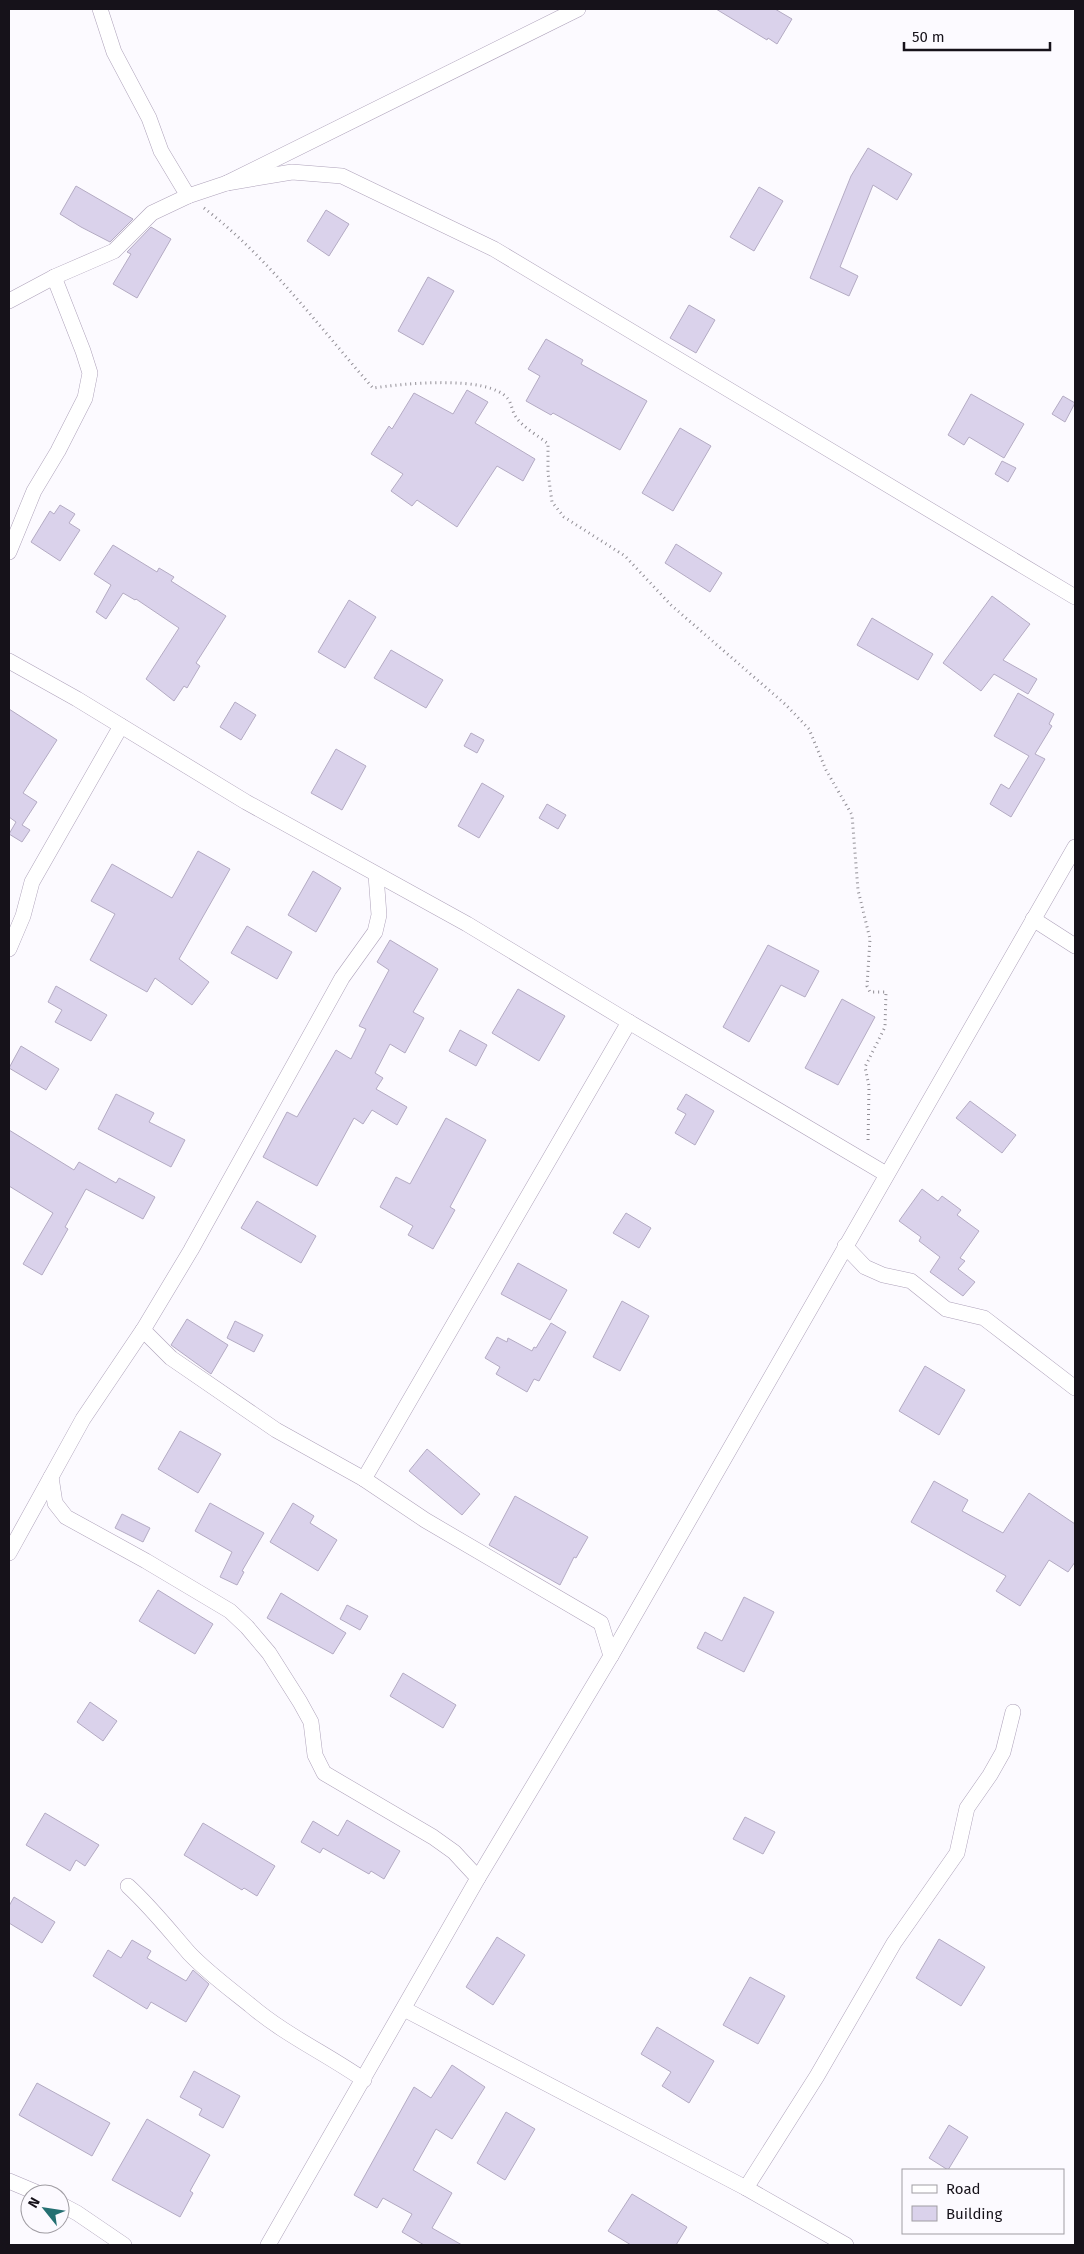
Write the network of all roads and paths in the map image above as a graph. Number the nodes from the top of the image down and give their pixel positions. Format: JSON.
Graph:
{"nodes":[{"id":1,"x":100,"y":9,"type":"edge"},
{"id":2,"x":578,"y":9,"type":"edge"},
{"id":3,"x":227,"y":183,"type":"junction"},
{"id":4,"x":188,"y":196,"type":"junction"},
{"id":5,"x":54,"y":277,"type":"junction"},
{"id":6,"x":9,"y":301,"type":"edge"},
{"id":7,"x":9,"y":552,"type":"edge"},
{"id":8,"x":1075,"y":597,"type":"edge"},
{"id":9,"x":9,"y":661,"type":"edge"},
{"id":10,"x":122,"y":726,"type":"junction"},
{"id":11,"x":1075,"y":847,"type":"edge"},
{"id":12,"x":376,"y":875,"type":"junction"},
{"id":13,"x":1033,"y":919,"type":"junction"},
{"id":14,"x":1075,"y":946,"type":"edge"},
{"id":15,"x":9,"y":949,"type":"edge"},
{"id":16,"x":629,"y":1022,"type":"junction"},
{"id":17,"x":868,"y":1162,"type":"junction"},
{"id":18,"x":886,"y":1174,"type":"junction"},
{"id":19,"x":845,"y":1246,"type":"junction"},
{"id":20,"x":143,"y":1330,"type":"junction"},
{"id":21,"x":1075,"y":1388,"type":"edge"},
{"id":22,"x":51,"y":1477,"type":"junction"},
{"id":23,"x":364,"y":1479,"type":"junction"},
{"id":24,"x":9,"y":1553,"type":"edge"},
{"id":25,"x":611,"y":1656,"type":"junction"},
{"id":26,"x":1013,"y":1712,"type":"dead end"},
{"id":27,"x":478,"y":1878,"type":"junction"},
{"id":28,"x":128,"y":1886,"type":"dead end"},
{"id":29,"x":404,"y":2009,"type":"junction"},
{"id":30,"x":364,"y":2080,"type":"junction"},
{"id":31,"x":746,"y":2188,"type":"junction"},
{"id":32,"x":70,"y":2210,"type":"edge"},
{"id":33,"x":124,"y":2245,"type":"edge"},
{"id":34,"x":268,"y":2245,"type":"edge"},
{"id":35,"x":846,"y":2245,"type":"edge"}],
"edges":[{"from":1,"to":4,"type":"street"},
{"from":2,"to":3,"type":"street"},
{"from":3,"to":4,"type":"street"},
{"from":3,"to":8,"type":"street"},
{"from":4,"to":5,"type":"street"},
{"from":4,"to":17,"type":"path"},
{"from":5,"to":6,"type":"street"},
{"from":5,"to":7,"type":"street"},
{"from":9,"to":10,"type":"street"},
{"from":10,"to":12,"type":"street"},
{"from":10,"to":15,"type":"street"},
{"from":11,"to":13,"type":"street"},
{"from":12,"to":16,"type":"street"},
{"from":12,"to":20,"type":"street"},
{"from":13,"to":14,"type":"street"},
{"from":13,"to":18,"type":"street"},
{"from":16,"to":17,"type":"street"},
{"from":16,"to":23,"type":"street"},
{"from":17,"to":18,"type":"street"},
{"from":18,"to":19,"type":"street"},
{"from":19,"to":21,"type":"street"},
{"from":19,"to":25,"type":"street"},
{"from":20,"to":22,"type":"street"},
{"from":20,"to":23,"type":"street"},
{"from":22,"to":24,"type":"street"},
{"from":22,"to":27,"type":"street"},
{"from":23,"to":25,"type":"street"},
{"from":25,"to":27,"type":"street"},
{"from":26,"to":31,"type":"street"},
{"from":27,"to":29,"type":"street"},
{"from":28,"to":30,"type":"street"},
{"from":29,"to":30,"type":"street"},
{"from":29,"to":31,"type":"street"},
{"from":30,"to":34,"type":"street"},
{"from":31,"to":35,"type":"street"},
{"from":32,"to":33,"type":"street"}]}
